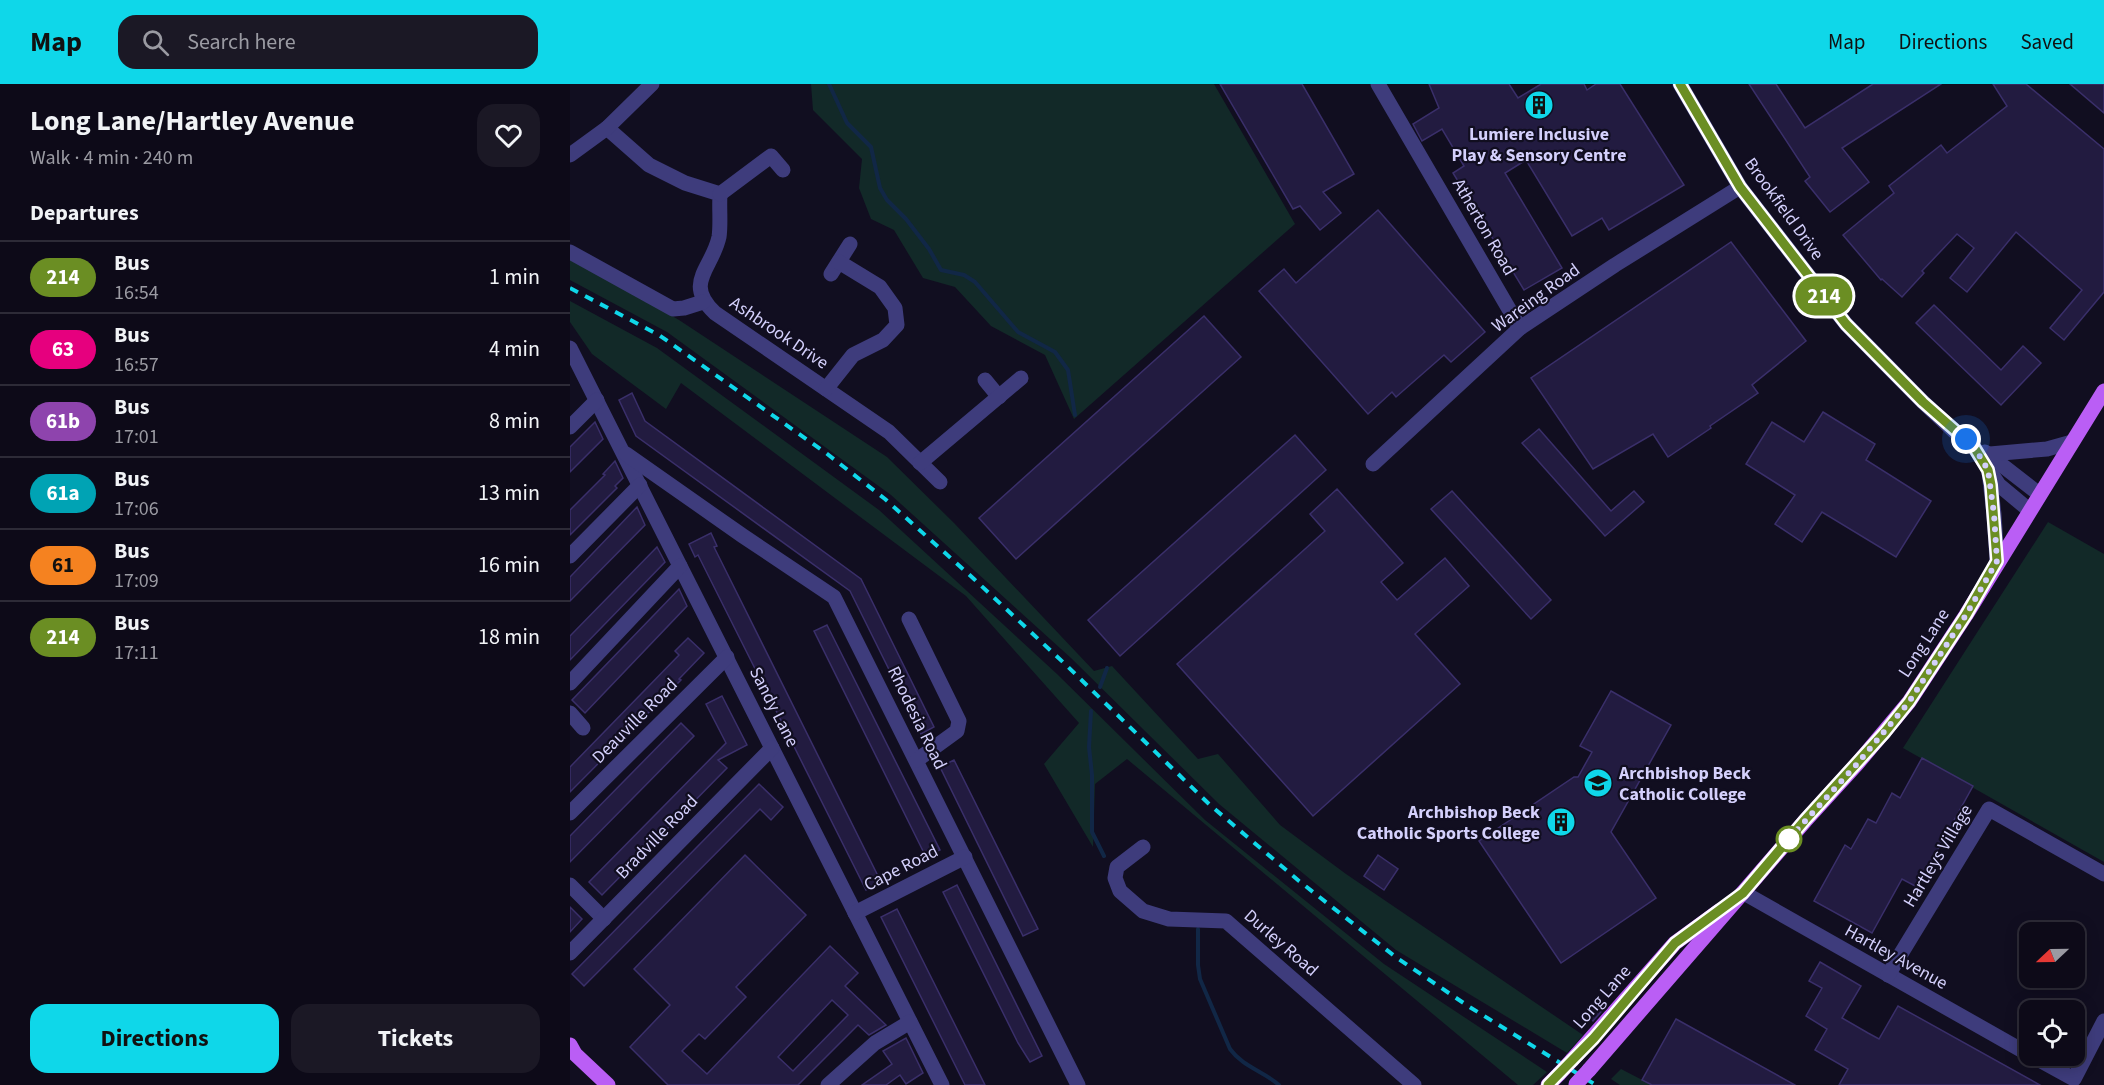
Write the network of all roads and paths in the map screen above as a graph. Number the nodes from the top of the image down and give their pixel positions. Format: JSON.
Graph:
{"nodes":[{"id":1,"x":652,"y":84,"type":"edge"},
{"id":2,"x":1378,"y":84,"type":"edge"},
{"id":3,"x":1680,"y":84,"type":"edge"},
{"id":4,"x":607,"y":128,"type":"junction"},
{"id":5,"x":570,"y":155,"type":"edge"},
{"id":6,"x":783,"y":170,"type":"dead end"},
{"id":7,"x":1740,"y":187,"type":"junction"},
{"id":8,"x":720,"y":194,"type":"junction"},
{"id":9,"x":850,"y":244,"type":"dead end"},
{"id":10,"x":570,"y":252,"type":"edge"},
{"id":11,"x":703,"y":302,"type":"junction"},
{"id":12,"x":1520,"y":328,"type":"junction"},
{"id":13,"x":572,"y":355,"type":"edge"},
{"id":14,"x":1021,"y":378,"type":"dead end"},
{"id":15,"x":985,"y":380,"type":"dead end"},
{"id":16,"x":826,"y":389,"type":"junction"},
{"id":17,"x":2104,"y":391,"type":"edge"},
{"id":18,"x":999,"y":397,"type":"junction"},
{"id":19,"x":597,"y":400,"type":"junction"},
{"id":20,"x":570,"y":427,"type":"edge"},
{"id":21,"x":2072,"y":442,"type":"junction"},
{"id":22,"x":1974,"y":447,"type":"junction"},
{"id":23,"x":624,"y":453,"type":"junction"},
{"id":24,"x":1990,"y":454,"type":"junction"},
{"id":25,"x":920,"y":463,"type":"junction"},
{"id":26,"x":1373,"y":464,"type":"dead end"},
{"id":27,"x":1988,"y":470,"type":"junction"},
{"id":28,"x":940,"y":482,"type":"dead end"},
{"id":29,"x":640,"y":485,"type":"junction"},
{"id":30,"x":2039,"y":494,"type":"junction"},
{"id":31,"x":2029,"y":510,"type":"junction"},
{"id":32,"x":570,"y":556,"type":"edge"},
{"id":33,"x":1997,"y":561,"type":"junction"},
{"id":34,"x":680,"y":566,"type":"junction"},
{"id":35,"x":909,"y":619,"type":"dead end"},
{"id":36,"x":727,"y":657,"type":"junction"},
{"id":37,"x":570,"y":683,"type":"edge"},
{"id":38,"x":570,"y":713,"type":"edge"},
{"id":39,"x":583,"y":728,"type":"dead end"},
{"id":40,"x":772,"y":748,"type":"junction"},
{"id":41,"x":917,"y":760,"type":"junction"},
{"id":42,"x":570,"y":813,"type":"edge"},
{"id":43,"x":1143,"y":847,"type":"dead end"},
{"id":44,"x":965,"y":857,"type":"junction"},
{"id":45,"x":2104,"y":874,"type":"edge"},
{"id":46,"x":570,"y":885,"type":"edge"},
{"id":47,"x":1743,"y":893,"type":"junction"},
{"id":48,"x":855,"y":912,"type":"junction"},
{"id":49,"x":604,"y":919,"type":"junction"},
{"id":50,"x":570,"y":953,"type":"edge"},
{"id":51,"x":1888,"y":975,"type":"junction"},
{"id":52,"x":910,"y":1022,"type":"junction"},
{"id":53,"x":2104,"y":1022,"type":"edge"},
{"id":54,"x":2019,"y":1048,"type":"edge"},
{"id":55,"x":571,"y":1053,"type":"edge"},
{"id":56,"x":2085,"y":1059,"type":"edge"},
{"id":57,"x":2050,"y":1066,"type":"edge"},
{"id":58,"x":2081,"y":1066,"type":"edge"},
{"id":59,"x":1576,"y":1084,"type":"edge"},
{"id":60,"x":608,"y":1085,"type":"edge"},
{"id":61,"x":828,"y":1085,"type":"edge"},
{"id":62,"x":942,"y":1085,"type":"edge"},
{"id":63,"x":1078,"y":1085,"type":"edge"},
{"id":64,"x":1414,"y":1085,"type":"edge"},
{"id":65,"x":1548,"y":1085,"type":"edge"}],
"edges":[{"from":1,"to":4,"type":"street"},
{"from":2,"to":12,"type":"street","name":"Atherton Road"},
{"from":3,"to":7,"type":"street","name":"Brookfield Drive"},
{"from":4,"to":5,"type":"street"},
{"from":4,"to":8,"type":"street"},
{"from":6,"to":8,"type":"street"},
{"from":7,"to":12,"type":"street","name":"Wareing Road"},
{"from":7,"to":22,"type":"street","name":"Brookfield Drive"},
{"from":8,"to":11,"type":"street","name":"Ashbrook Drive"},
{"from":9,"to":16,"type":"street"},
{"from":10,"to":11,"type":"street"},
{"from":11,"to":16,"type":"street","name":"Ashbrook Drive"},
{"from":12,"to":26,"type":"street","name":"Wareing Road"},
{"from":13,"to":19,"type":"street","name":"Sandy Lane"},
{"from":14,"to":18,"type":"street"},
{"from":15,"to":18,"type":"street"},
{"from":16,"to":25,"type":"street","name":"Ashbrook Drive"},
{"from":17,"to":21,"type":"main road","name":"Long Lane"},
{"from":18,"to":25,"type":"street"},
{"from":19,"to":20,"type":"street"},
{"from":19,"to":23,"type":"street","name":"Sandy Lane"},
{"from":21,"to":24,"type":"street"},
{"from":21,"to":30,"type":"main road","name":"Long Lane"},
{"from":22,"to":24,"type":"street","name":"Brookfield Drive"},
{"from":22,"to":27,"type":"street","name":"Brookfield Drive"},
{"from":23,"to":29,"type":"street","name":"Sandy Lane"},
{"from":23,"to":41,"type":"street","name":"Rhodesia Road"},
{"from":24,"to":30,"type":"street","name":"Brookfield Drive"},
{"from":25,"to":28,"type":"street","name":"Ashbrook Drive"},
{"from":27,"to":31,"type":"street","name":"Brookfield Drive"},
{"from":27,"to":33,"type":"street"},
{"from":29,"to":32,"type":"street"},
{"from":29,"to":34,"type":"street","name":"Sandy Lane"},
{"from":30,"to":31,"type":"main road","name":"Long Lane"},
{"from":31,"to":33,"type":"main road","name":"Long Lane"},
{"from":33,"to":47,"type":"main road","name":"Long Lane"},
{"from":34,"to":36,"type":"street","name":"Sandy Lane"},
{"from":34,"to":37,"type":"street"},
{"from":35,"to":41,"type":"street"},
{"from":36,"to":40,"type":"street","name":"Sandy Lane"},
{"from":36,"to":42,"type":"street","name":"Deauville Road"},
{"from":38,"to":39,"type":"street"},
{"from":40,"to":48,"type":"street","name":"Sandy Lane"},
{"from":40,"to":49,"type":"street","name":"Bradville Road"},
{"from":41,"to":44,"type":"street","name":"Rhodesia Road"},
{"from":43,"to":64,"type":"street","name":"Durley Road"},
{"from":44,"to":48,"type":"street","name":"Cape Road"},
{"from":44,"to":63,"type":"street","name":"Rhodesia Road"},
{"from":45,"to":51,"type":"street","name":"Hartleys Village"},
{"from":46,"to":49,"type":"street"},
{"from":47,"to":51,"type":"street","name":"Hartley Avenue"},
{"from":47,"to":59,"type":"main road","name":"Long Lane","bridge":true},
{"from":47,"to":65,"type":"main road","name":"Long Lane","bridge":true},
{"from":48,"to":52,"type":"street","name":"Sandy Lane"},
{"from":49,"to":50,"type":"street","name":"Bradville Road"},
{"from":51,"to":54,"type":"street","name":"Hartley Avenue"},
{"from":52,"to":61,"type":"street"},
{"from":52,"to":62,"type":"street","name":"Sandy Lane"},
{"from":53,"to":56,"type":"street","name":"Hartley Avenue"},
{"from":55,"to":60,"type":"main road"},
{"from":57,"to":58,"type":"street","name":"Hartley Avenue"}]}
